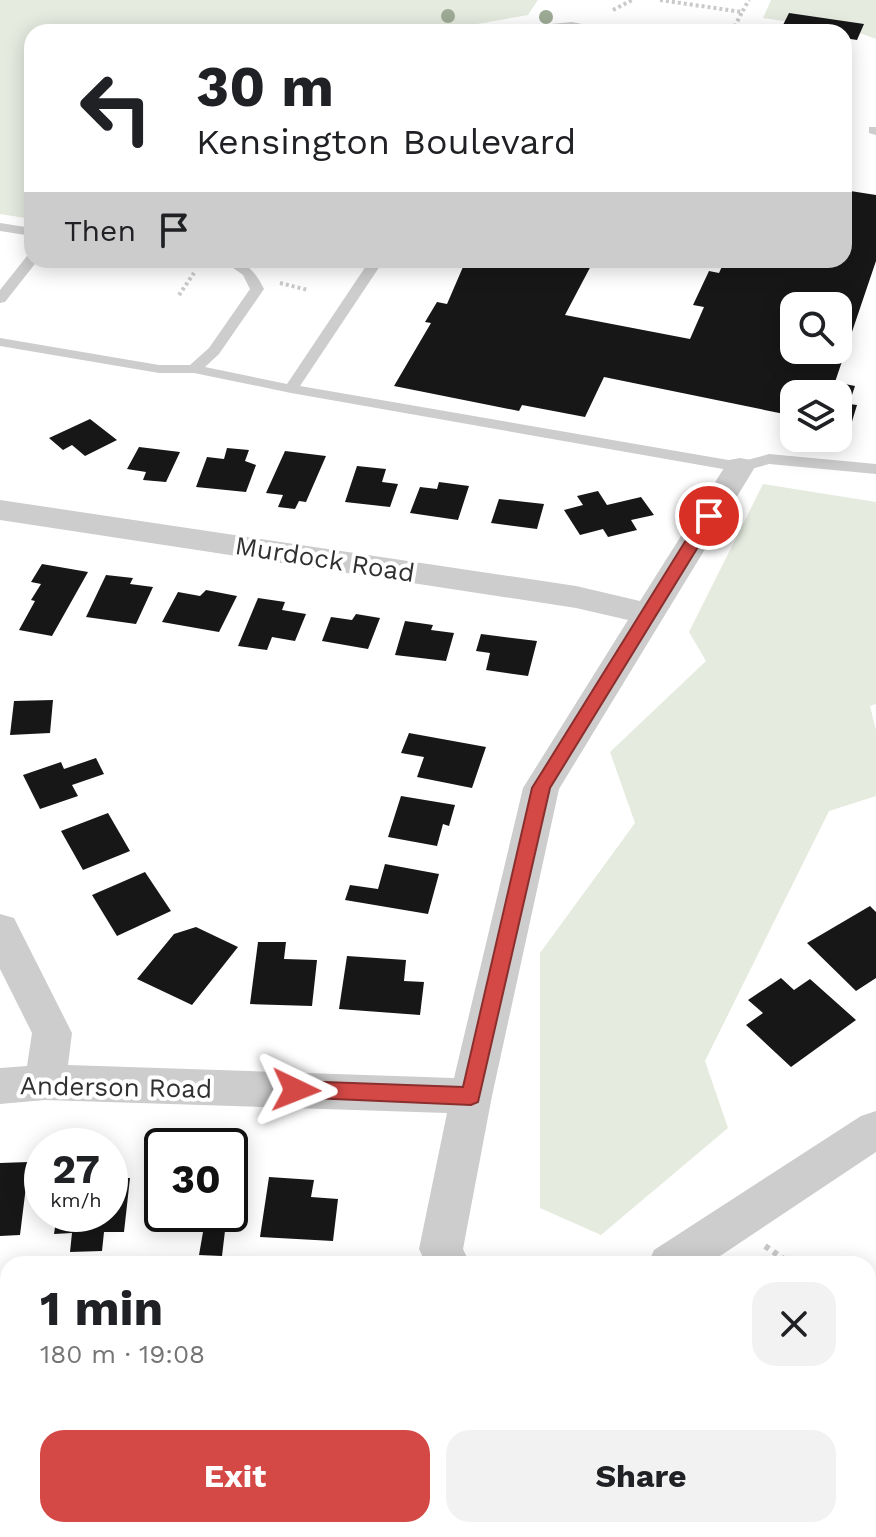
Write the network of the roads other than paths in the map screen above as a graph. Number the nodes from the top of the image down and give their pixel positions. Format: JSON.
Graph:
{"nodes":[{"id":1,"x":0,"y":227,"type":"edge"},
{"id":2,"x":24,"y":231,"type":"edge"},
{"id":3,"x":25,"y":268,"type":"edge"},
{"id":4,"x":241,"y":268,"type":"edge"},
{"id":5,"x":372,"y":268,"type":"edge"},
{"id":6,"x":0,"y":299,"type":"edge"},
{"id":7,"x":0,"y":342,"type":"edge"},
{"id":8,"x":194,"y":369,"type":"junction"},
{"id":9,"x":291,"y":389,"type":"junction"},
{"id":10,"x":740,"y":467,"type":"junction"},
{"id":11,"x":876,"y":469,"type":"edge"},
{"id":12,"x":0,"y":510,"type":"edge"},
{"id":13,"x":649,"y":614,"type":"junction"},
{"id":14,"x":0,"y":929,"type":"edge"},
{"id":15,"x":45,"y":1082,"type":"junction"},
{"id":16,"x":0,"y":1086,"type":"edge"},
{"id":17,"x":471,"y":1096,"type":"junction"},
{"id":18,"x":876,"y":1129,"type":"edge"},
{"id":19,"x":444,"y":1256,"type":"edge"},
{"id":20,"x":682,"y":1256,"type":"edge"}],
"edges":[{"from":1,"to":2,"type":"lane"},
{"from":3,"to":6,"type":"lane"},
{"from":4,"to":8,"type":"lane"},
{"from":5,"to":9,"type":"lane"},
{"from":7,"to":8,"type":"lane"},
{"from":8,"to":9,"type":"lane"},
{"from":9,"to":10,"type":"lane"},
{"from":10,"to":11,"type":"lane"},
{"from":10,"to":13,"type":"street"},
{"from":12,"to":13,"type":"street","name":"Murdock Road"},
{"from":13,"to":17,"type":"street"},
{"from":14,"to":15,"type":"street"},
{"from":15,"to":16,"type":"street","name":"Anderson Road"},
{"from":15,"to":17,"type":"street","name":"Anderson Road"},
{"from":17,"to":19,"type":"street"},
{"from":18,"to":20,"type":"street"}]}
